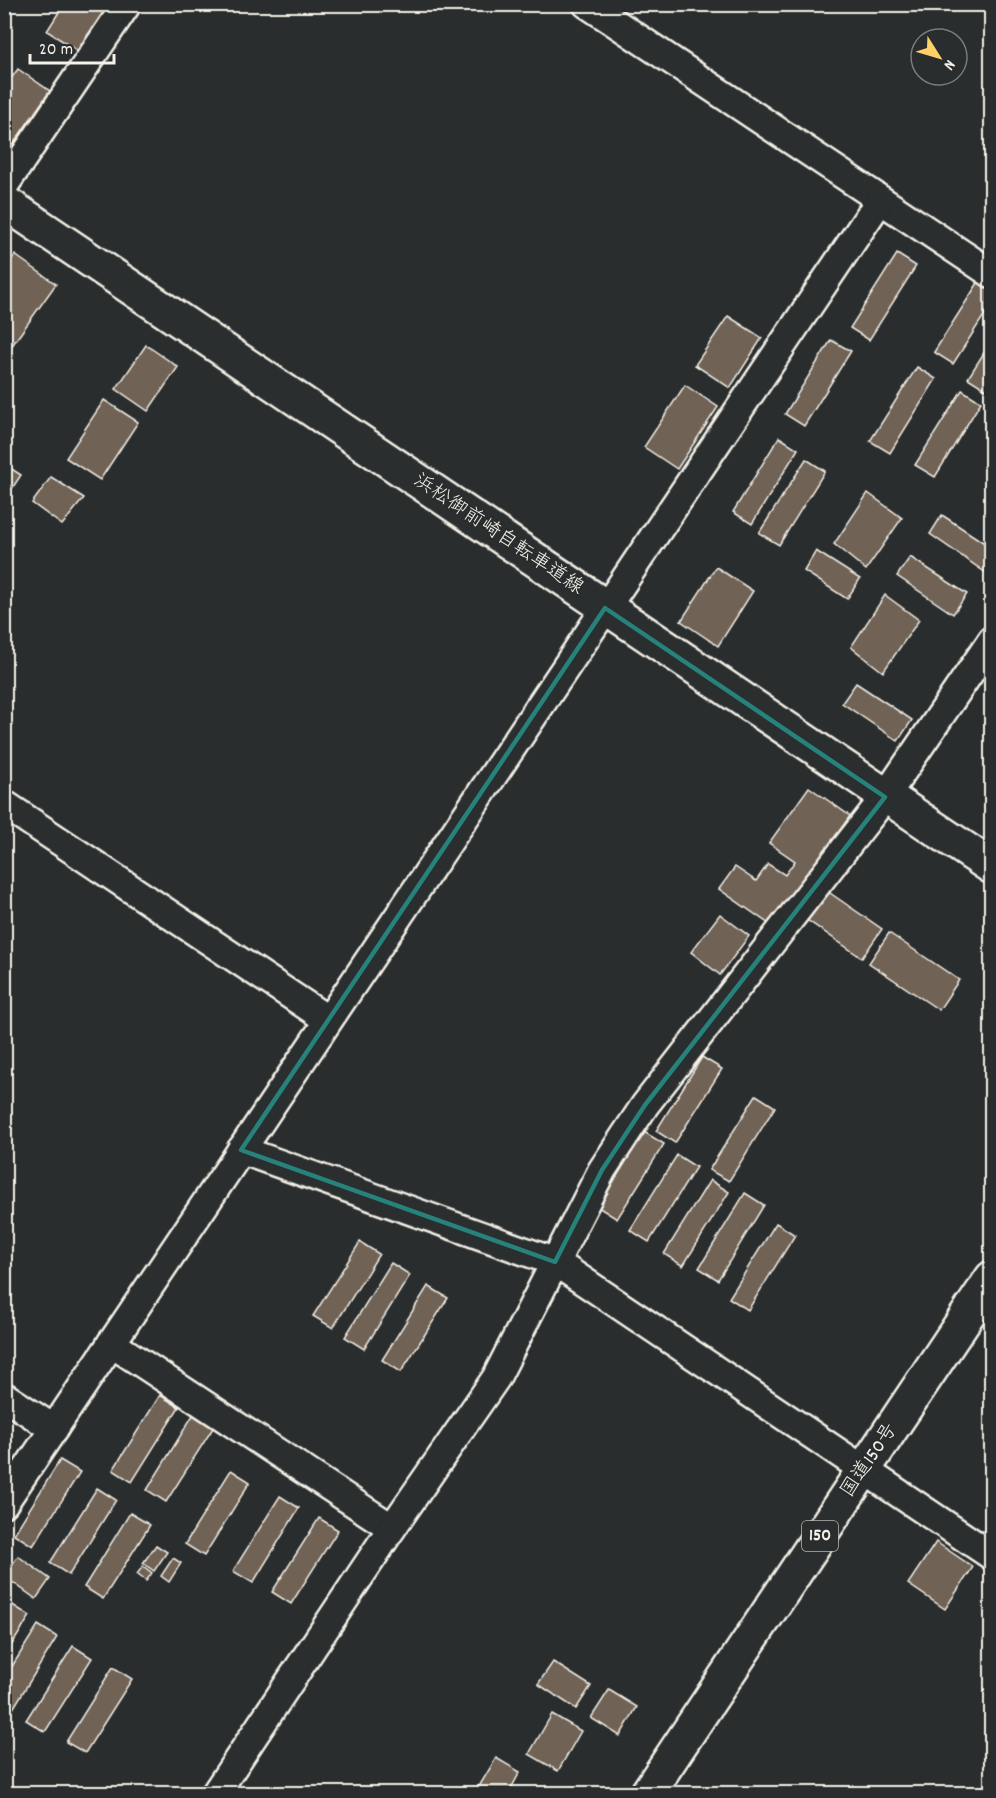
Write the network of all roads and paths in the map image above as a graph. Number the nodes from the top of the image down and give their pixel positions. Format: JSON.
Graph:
{"nodes":[{"id":1,"x":127,"y":4,"type":"edge"},
{"id":2,"x":587,"y":4,"type":"edge"},
{"id":3,"x":4,"y":186,"type":"edge"},
{"id":4,"x":880,"y":200,"type":"junction"},
{"id":5,"x":4,"y":202,"type":"edge"},
{"id":6,"x":992,"y":274,"type":"edge"},
{"id":7,"x":605,"y":608,"type":"junction"},
{"id":8,"x":992,"y":640,"type":"edge"},
{"id":9,"x":885,"y":797,"type":"junction"},
{"id":10,"x":4,"y":804,"type":"edge"},
{"id":11,"x":992,"y":867,"type":"edge"},
{"id":12,"x":328,"y":1020,"type":"junction"},
{"id":13,"x":241,"y":1150,"type":"junction"},
{"id":14,"x":555,"y":1262,"type":"junction"},
{"id":15,"x":992,"y":1278,"type":"edge"},
{"id":16,"x":111,"y":1343,"type":"junction"},
{"id":17,"x":4,"y":1396,"type":"edge"},
{"id":18,"x":54,"y":1429,"type":"junction"},
{"id":19,"x":864,"y":1470,"type":"junction"},
{"id":20,"x":4,"y":1503,"type":"edge"},
{"id":21,"x":392,"y":1528,"type":"junction"},
{"id":22,"x":992,"y":1556,"type":"edge"},
{"id":23,"x":215,"y":1794,"type":"edge"},
{"id":24,"x":647,"y":1794,"type":"edge"}],
"edges":[{"from":1,"to":3,"type":"street"},
{"from":2,"to":4,"type":"street"},
{"from":4,"to":6,"type":"street"},
{"from":4,"to":7,"type":"street"},
{"from":5,"to":7,"type":"main road","name":"浜松御前崎自転車道線"},
{"from":7,"to":9,"type":"main road","name":"浜松御前崎自転車道線"},
{"from":7,"to":12,"type":"street"},
{"from":8,"to":9,"type":"street"},
{"from":9,"to":11,"type":"main road","name":"浜松御前崎自転車道線"},
{"from":9,"to":14,"type":"street"},
{"from":10,"to":12,"type":"street"},
{"from":12,"to":13,"type":"street"},
{"from":13,"to":14,"type":"street"},
{"from":13,"to":16,"type":"street"},
{"from":14,"to":19,"type":"street"},
{"from":14,"to":21,"type":"street"},
{"from":15,"to":19,"type":"main road","name":"国道150号","number":"150"},
{"from":16,"to":18,"type":"street"},
{"from":16,"to":21,"type":"street"},
{"from":17,"to":18,"type":"street"},
{"from":18,"to":20,"type":"street"},
{"from":19,"to":22,"type":"street"},
{"from":19,"to":24,"type":"main road","name":"国道150号","number":"150"},
{"from":21,"to":23,"type":"street"}]}
